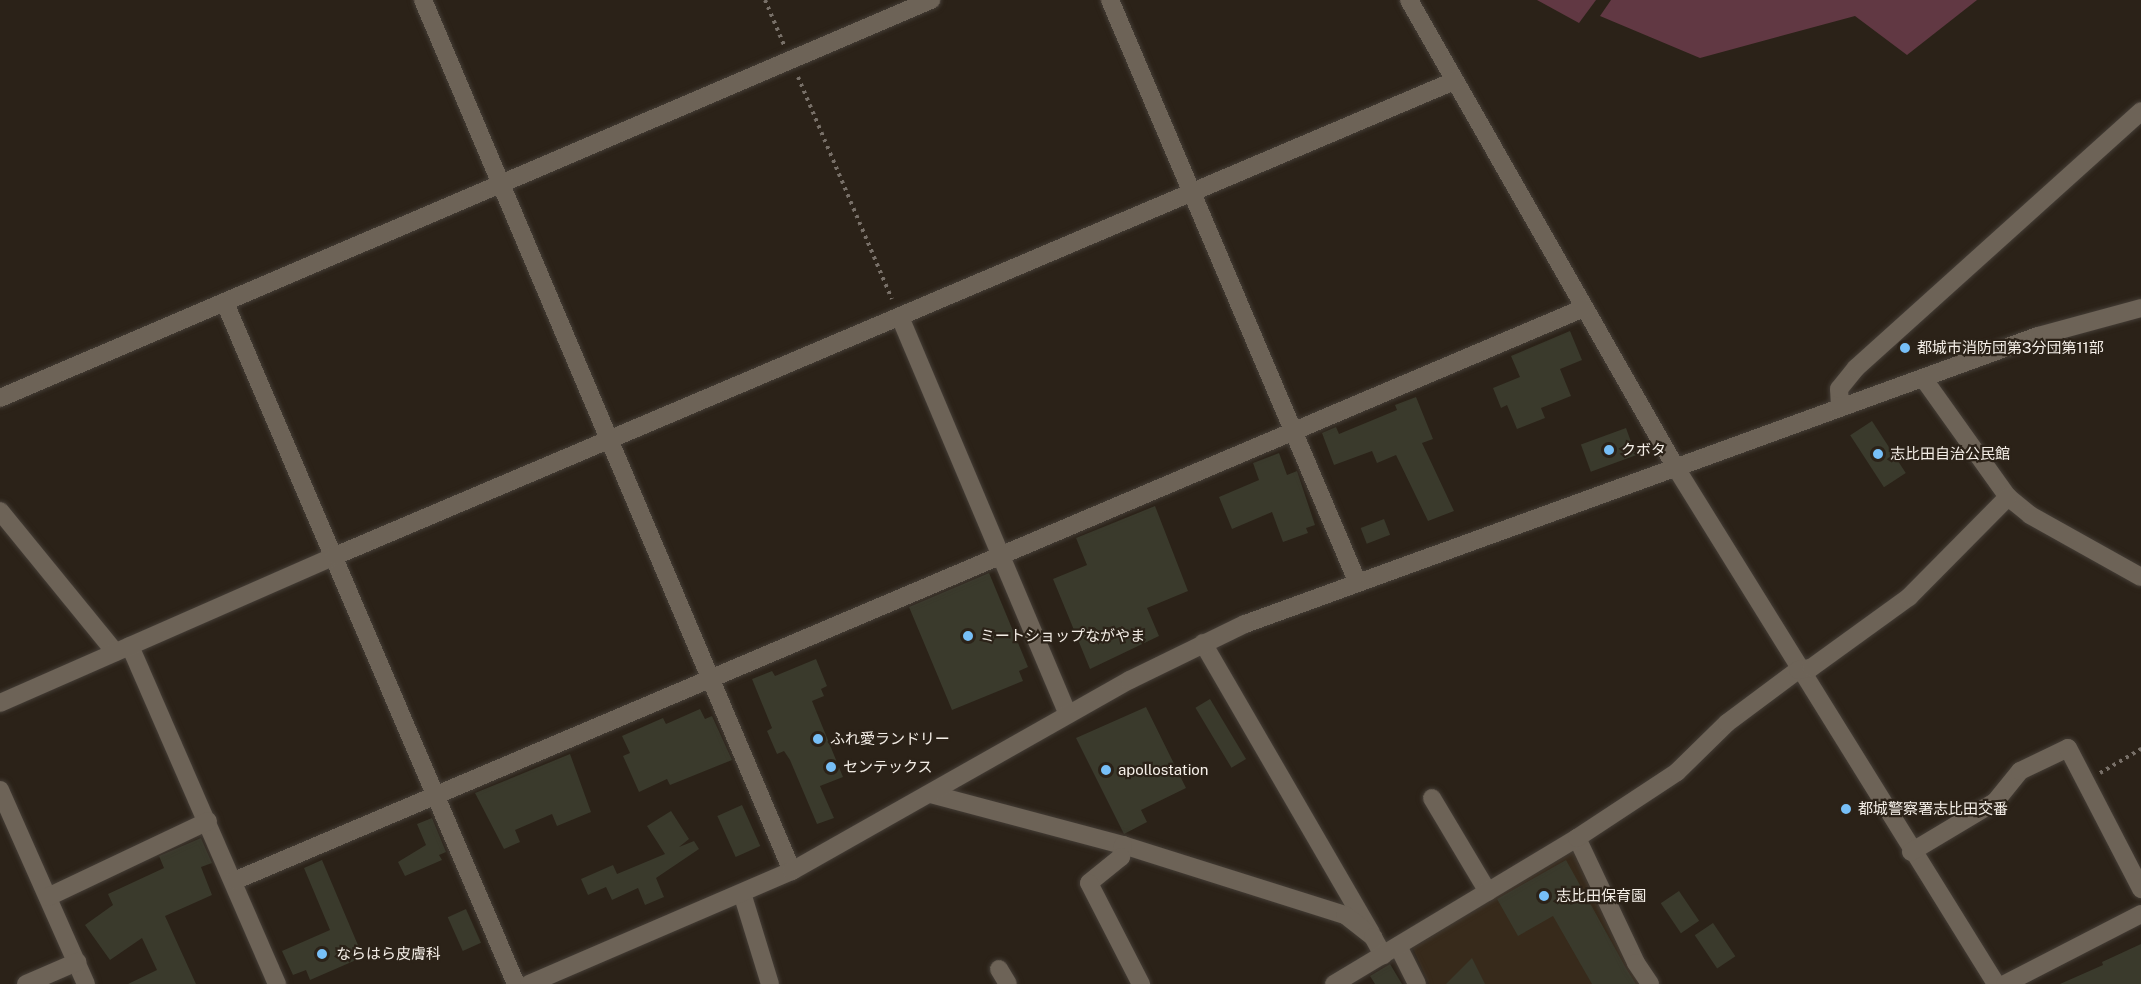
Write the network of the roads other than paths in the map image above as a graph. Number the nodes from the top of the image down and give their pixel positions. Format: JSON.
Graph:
{"nodes":[{"id":1,"x":423,"y":0,"type":"edge"},
{"id":2,"x":931,"y":0,"type":"edge"},
{"id":3,"x":1110,"y":0,"type":"edge"},
{"id":4,"x":1409,"y":0,"type":"edge"},
{"id":5,"x":1454,"y":81,"type":"junction"},
{"id":6,"x":2141,"y":111,"type":"edge"},
{"id":7,"x":500,"y":185,"type":"junction"},
{"id":8,"x":1191,"y":194,"type":"junction"},
{"id":9,"x":225,"y":303,"type":"junction"},
{"id":10,"x":1584,"y":308,"type":"junction"},
{"id":11,"x":2141,"y":308,"type":"edge"},
{"id":12,"x":900,"y":316,"type":"junction"},
{"id":13,"x":1923,"y":378,"type":"junction"},
{"id":14,"x":0,"y":398,"type":"edge"},
{"id":15,"x":1840,"y":407,"type":"junction"},
{"id":16,"x":1293,"y":431,"type":"junction"},
{"id":17,"x":611,"y":440,"type":"junction"},
{"id":18,"x":1676,"y":468,"type":"junction"},
{"id":19,"x":2008,"y":497,"type":"junction"},
{"id":20,"x":0,"y":511,"type":"edge"},
{"id":21,"x":1000,"y":554,"type":"junction"},
{"id":22,"x":335,"y":556,"type":"junction"},
{"id":23,"x":2141,"y":576,"type":"edge"},
{"id":24,"x":1357,"y":581,"type":"junction"},
{"id":25,"x":1203,"y":644,"type":"junction"},
{"id":26,"x":122,"y":649,"type":"junction"},
{"id":27,"x":1798,"y":670,"type":"junction"},
{"id":28,"x":712,"y":678,"type":"junction"},
{"id":29,"x":0,"y":703,"type":"edge"},
{"id":30,"x":1068,"y":714,"type":"junction"},
{"id":31,"x":0,"y":790,"type":"edge"},
{"id":32,"x":931,"y":794,"type":"junction"},
{"id":33,"x":434,"y":796,"type":"junction"},
{"id":34,"x":1432,"y":798,"type":"dead end"},
{"id":35,"x":207,"y":821,"type":"junction"},
{"id":36,"x":1577,"y":838,"type":"junction"},
{"id":37,"x":1124,"y":845,"type":"junction"},
{"id":38,"x":1911,"y":852,"type":"junction"},
{"id":39,"x":792,"y":871,"type":"junction"},
{"id":40,"x":234,"y":880,"type":"junction"},
{"id":41,"x":2141,"y":889,"type":"edge"},
{"id":42,"x":1488,"y":892,"type":"junction"},
{"id":43,"x":742,"y":893,"type":"junction"},
{"id":44,"x":48,"y":897,"type":"junction"},
{"id":45,"x":2141,"y":914,"type":"edge"},
{"id":46,"x":1373,"y":937,"type":"junction"},
{"id":47,"x":1390,"y":950,"type":"junction"},
{"id":48,"x":77,"y":962,"type":"junction"},
{"id":49,"x":26,"y":984,"type":"edge"},
{"id":50,"x":86,"y":984,"type":"edge"},
{"id":51,"x":278,"y":984,"type":"edge"},
{"id":52,"x":516,"y":984,"type":"edge"},
{"id":53,"x":529,"y":984,"type":"edge"},
{"id":54,"x":770,"y":984,"type":"edge"},
{"id":55,"x":1141,"y":984,"type":"edge"},
{"id":56,"x":1334,"y":984,"type":"edge"},
{"id":57,"x":1417,"y":984,"type":"edge"},
{"id":58,"x":1650,"y":984,"type":"edge"},
{"id":59,"x":1996,"y":984,"type":"edge"},
{"id":60,"x":2005,"y":984,"type":"edge"}],
"edges":[{"from":1,"to":7,"type":"street"},
{"from":2,"to":7,"type":"street"},
{"from":3,"to":8,"type":"street"},
{"from":4,"to":5,"type":"street"},
{"from":5,"to":8,"type":"street"},
{"from":5,"to":10,"type":"street"},
{"from":6,"to":15,"type":"street"},
{"from":7,"to":9,"type":"street"},
{"from":7,"to":17,"type":"street"},
{"from":8,"to":12,"type":"street"},
{"from":8,"to":16,"type":"street"},
{"from":9,"to":14,"type":"street"},
{"from":9,"to":22,"type":"street"},
{"from":10,"to":16,"type":"street"},
{"from":10,"to":18,"type":"street"},
{"from":11,"to":13,"type":"street"},
{"from":12,"to":17,"type":"street"},
{"from":12,"to":21,"type":"street"},
{"from":13,"to":15,"type":"street"},
{"from":13,"to":19,"type":"street"},
{"from":15,"to":18,"type":"street"},
{"from":16,"to":21,"type":"street"},
{"from":16,"to":24,"type":"street"},
{"from":17,"to":22,"type":"street"},
{"from":17,"to":28,"type":"street"},
{"from":18,"to":24,"type":"street"},
{"from":18,"to":27,"type":"street"},
{"from":19,"to":23,"type":"street"},
{"from":19,"to":27,"type":"street"},
{"from":20,"to":26,"type":"street"},
{"from":21,"to":28,"type":"street"},
{"from":21,"to":30,"type":"street"},
{"from":22,"to":26,"type":"street"},
{"from":22,"to":33,"type":"street"},
{"from":24,"to":25,"type":"street"},
{"from":25,"to":30,"type":"street"},
{"from":25,"to":46,"type":"street"},
{"from":26,"to":29,"type":"street"},
{"from":26,"to":35,"type":"street"},
{"from":27,"to":36,"type":"street"},
{"from":27,"to":38,"type":"street"},
{"from":28,"to":33,"type":"street"},
{"from":28,"to":39,"type":"street"},
{"from":30,"to":32,"type":"street"},
{"from":31,"to":44,"type":"street"},
{"from":32,"to":37,"type":"street"},
{"from":32,"to":39,"type":"street"},
{"from":33,"to":40,"type":"street"},
{"from":33,"to":52,"type":"street"},
{"from":34,"to":42,"type":"street"},
{"from":35,"to":40,"type":"street"},
{"from":35,"to":44,"type":"street"},
{"from":36,"to":42,"type":"street"},
{"from":36,"to":58,"type":"street"},
{"from":37,"to":46,"type":"street"},
{"from":37,"to":55,"type":"street"},
{"from":38,"to":41,"type":"street"},
{"from":38,"to":59,"type":"street"},
{"from":39,"to":43,"type":"street"},
{"from":40,"to":51,"type":"street"},
{"from":42,"to":47,"type":"street"},
{"from":43,"to":53,"type":"street"},
{"from":43,"to":54,"type":"street"},
{"from":44,"to":48,"type":"street"},
{"from":45,"to":60,"type":"street"},
{"from":46,"to":47,"type":"street"},
{"from":47,"to":56,"type":"street"},
{"from":47,"to":57,"type":"street"},
{"from":48,"to":49,"type":"street"},
{"from":48,"to":50,"type":"street"}]}
